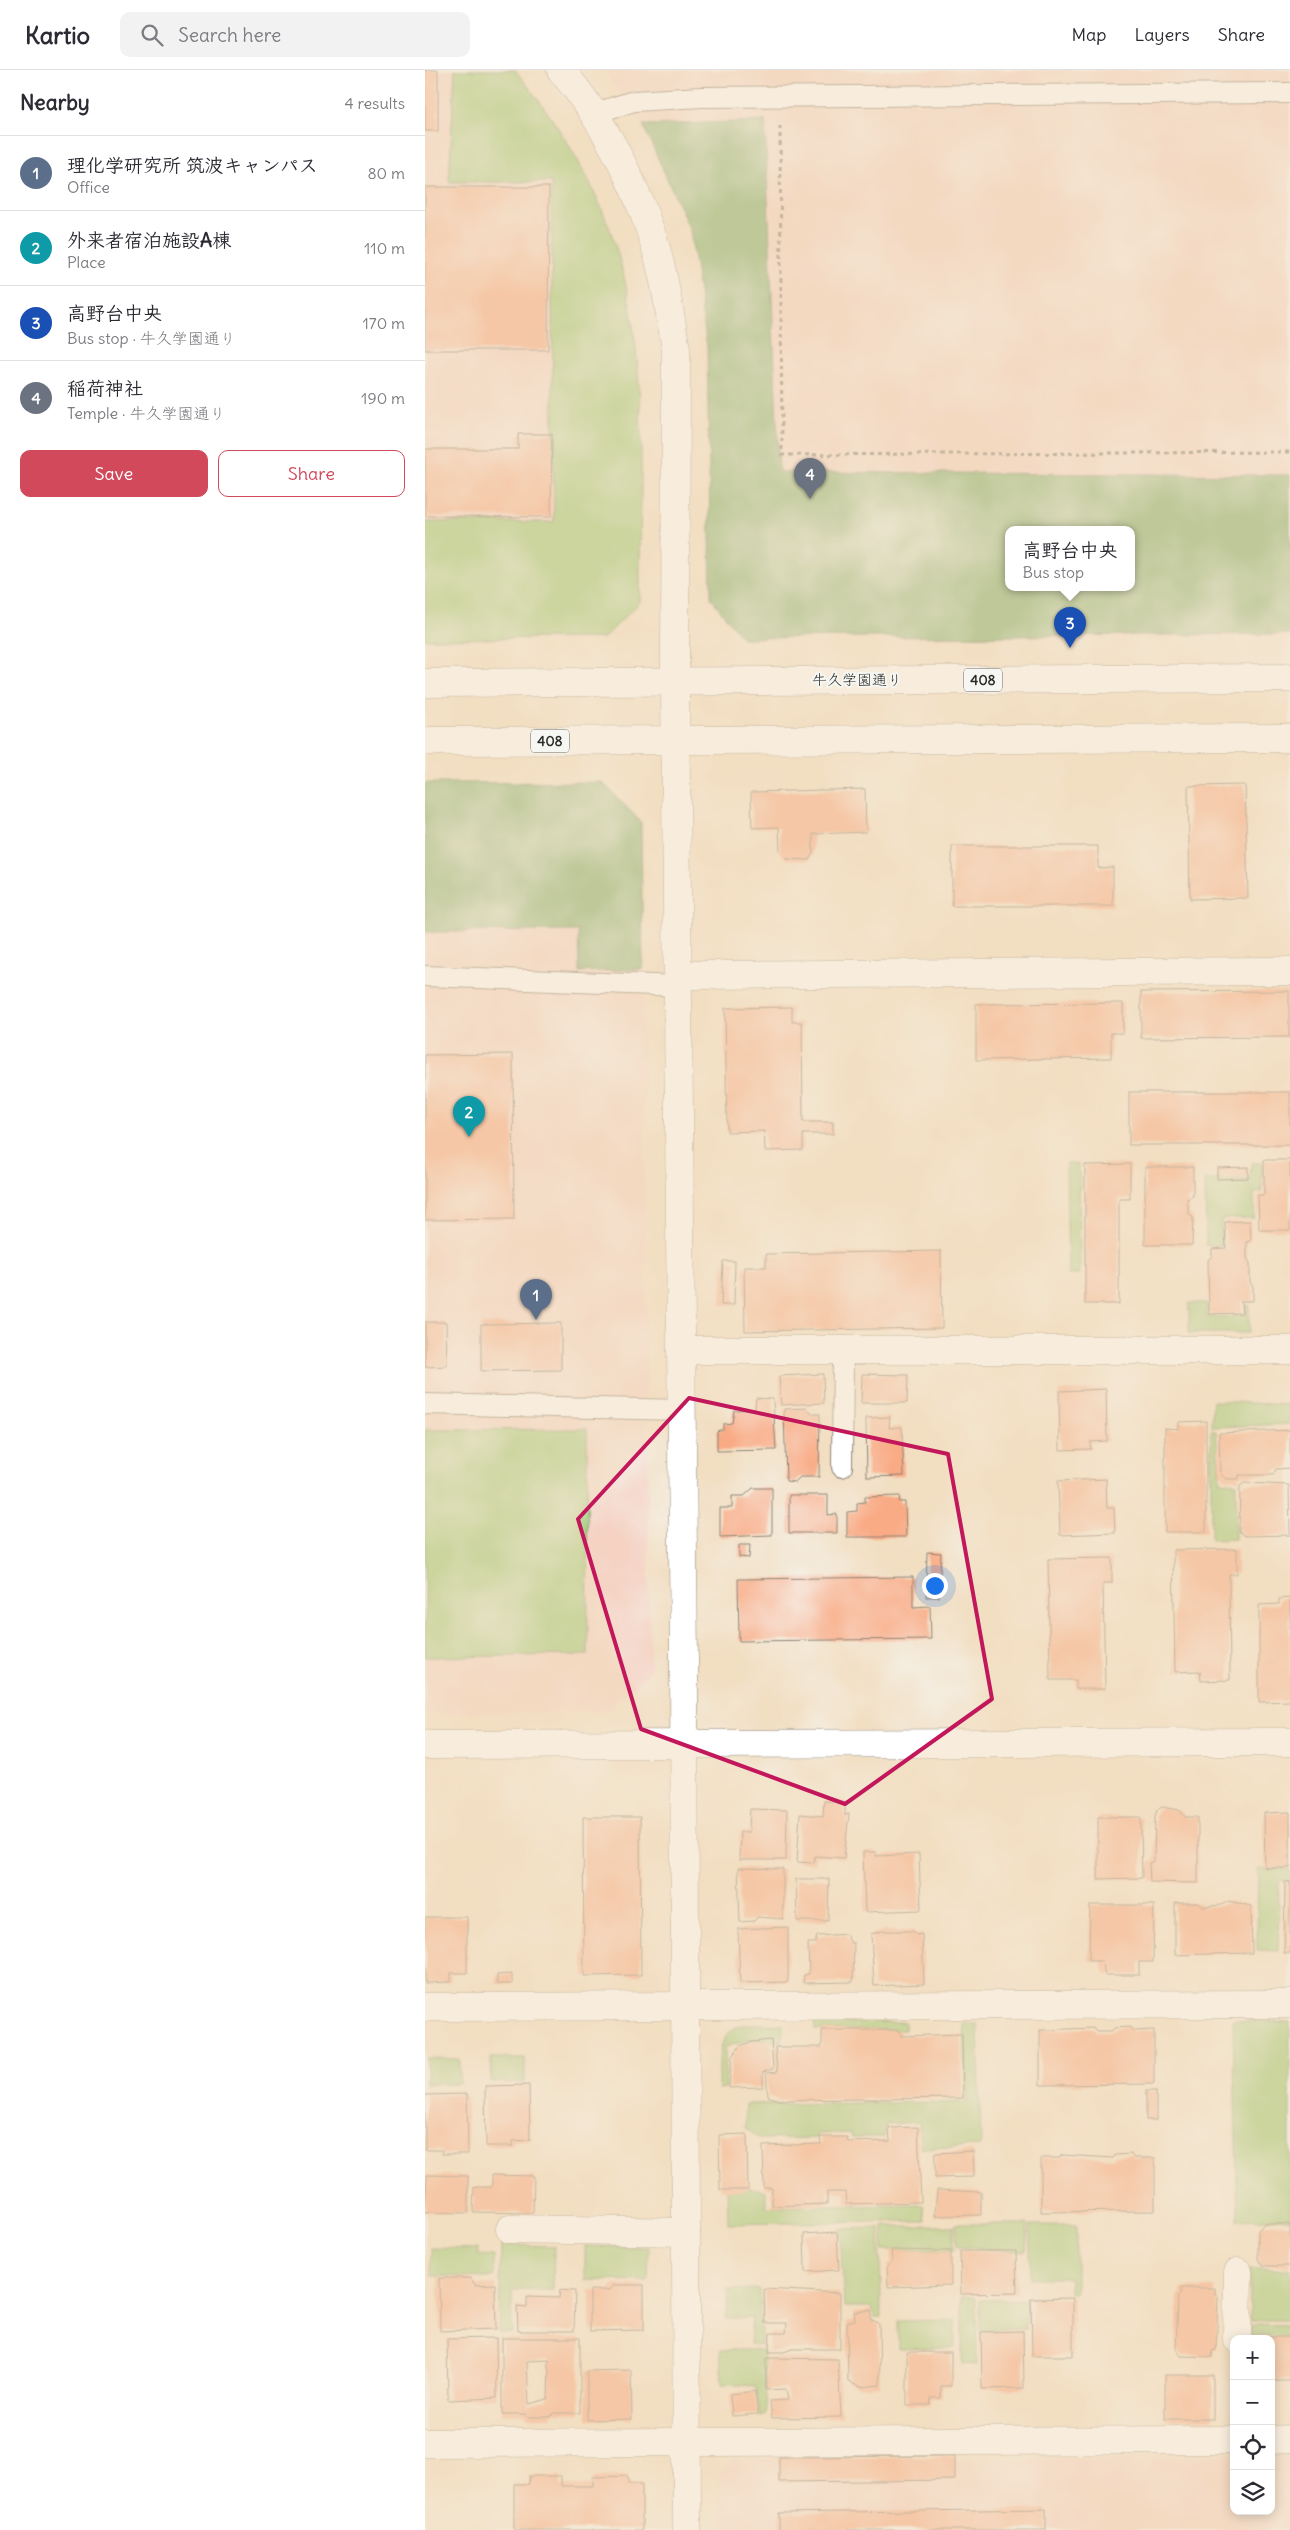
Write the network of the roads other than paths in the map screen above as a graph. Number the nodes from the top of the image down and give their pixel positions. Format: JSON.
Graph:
{"nodes":[{"id":1,"x":561,"y":70,"type":"edge"},
{"id":2,"x":1290,"y":93,"type":"edge"},
{"id":3,"x":593,"y":114,"type":"junction"},
{"id":4,"x":1290,"y":678,"type":"edge"},
{"id":5,"x":675,"y":681,"type":"junction"},
{"id":6,"x":425,"y":683,"type":"edge"},
{"id":7,"x":1290,"y":738,"type":"edge"},
{"id":8,"x":676,"y":740,"type":"junction"},
{"id":9,"x":425,"y":741,"type":"edge"},
{"id":10,"x":1290,"y":972,"type":"edge"},
{"id":11,"x":425,"y":976,"type":"edge"},
{"id":12,"x":678,"y":980,"type":"junction"},
{"id":13,"x":681,"y":1350,"type":"junction"},
{"id":14,"x":843,"y":1350,"type":"junction"},
{"id":15,"x":1290,"y":1350,"type":"edge"},
{"id":16,"x":425,"y":1404,"type":"edge"},
{"id":17,"x":681,"y":1410,"type":"junction"},
{"id":18,"x":842,"y":1467,"type":"dead end"},
{"id":19,"x":1290,"y":1742,"type":"edge"},
{"id":20,"x":425,"y":1745,"type":"edge"},
{"id":21,"x":684,"y":1745,"type":"junction"},
{"id":22,"x":1290,"y":2004,"type":"edge"},
{"id":23,"x":685,"y":2005,"type":"junction"},
{"id":24,"x":425,"y":2007,"type":"edge"},
{"id":25,"x":510,"y":2229,"type":"dead end"},
{"id":26,"x":686,"y":2232,"type":"junction"},
{"id":27,"x":1238,"y":2272,"type":"dead end"},
{"id":28,"x":1237,"y":2335,"type":"edge"},
{"id":29,"x":1230,"y":2440,"type":"edge"},
{"id":30,"x":1275,"y":2440,"type":"edge"},
{"id":31,"x":1290,"y":2440,"type":"edge"},
{"id":32,"x":687,"y":2442,"type":"junction"},
{"id":33,"x":425,"y":2443,"type":"edge"},
{"id":34,"x":687,"y":2530,"type":"edge"}],
"edges":[{"from":1,"to":3,"type":"main road"},
{"from":2,"to":3,"type":"lane"},
{"from":3,"to":5,"type":"main road"},
{"from":4,"to":5,"type":"main road","name":"牛久学園通り","number":"408"},
{"from":5,"to":6,"type":"main road","name":"牛久学園通り","number":"408"},
{"from":5,"to":8,"type":"main road"},
{"from":7,"to":8,"type":"main road","number":"408"},
{"from":8,"to":9,"type":"main road","number":"408"},
{"from":8,"to":12,"type":"main road"},
{"from":10,"to":12,"type":"main road"},
{"from":11,"to":12,"type":"lane"},
{"from":12,"to":13,"type":"main road"},
{"from":13,"to":14,"type":"main road"},
{"from":13,"to":17,"type":"main road"},
{"from":14,"to":15,"type":"main road"},
{"from":14,"to":18,"type":"lane"},
{"from":16,"to":17,"type":"lane"},
{"from":17,"to":21,"type":"main road"},
{"from":19,"to":21,"type":"main road"},
{"from":20,"to":21,"type":"main road"},
{"from":21,"to":23,"type":"main road"},
{"from":22,"to":23,"type":"main road"},
{"from":23,"to":24,"type":"main road"},
{"from":23,"to":26,"type":"main road"},
{"from":25,"to":26,"type":"main road"},
{"from":26,"to":32,"type":"main road"},
{"from":27,"to":28,"type":"main road"},
{"from":29,"to":32,"type":"main road"},
{"from":30,"to":31,"type":"main road"},
{"from":32,"to":33,"type":"main road"},
{"from":32,"to":34,"type":"main road"}]}
